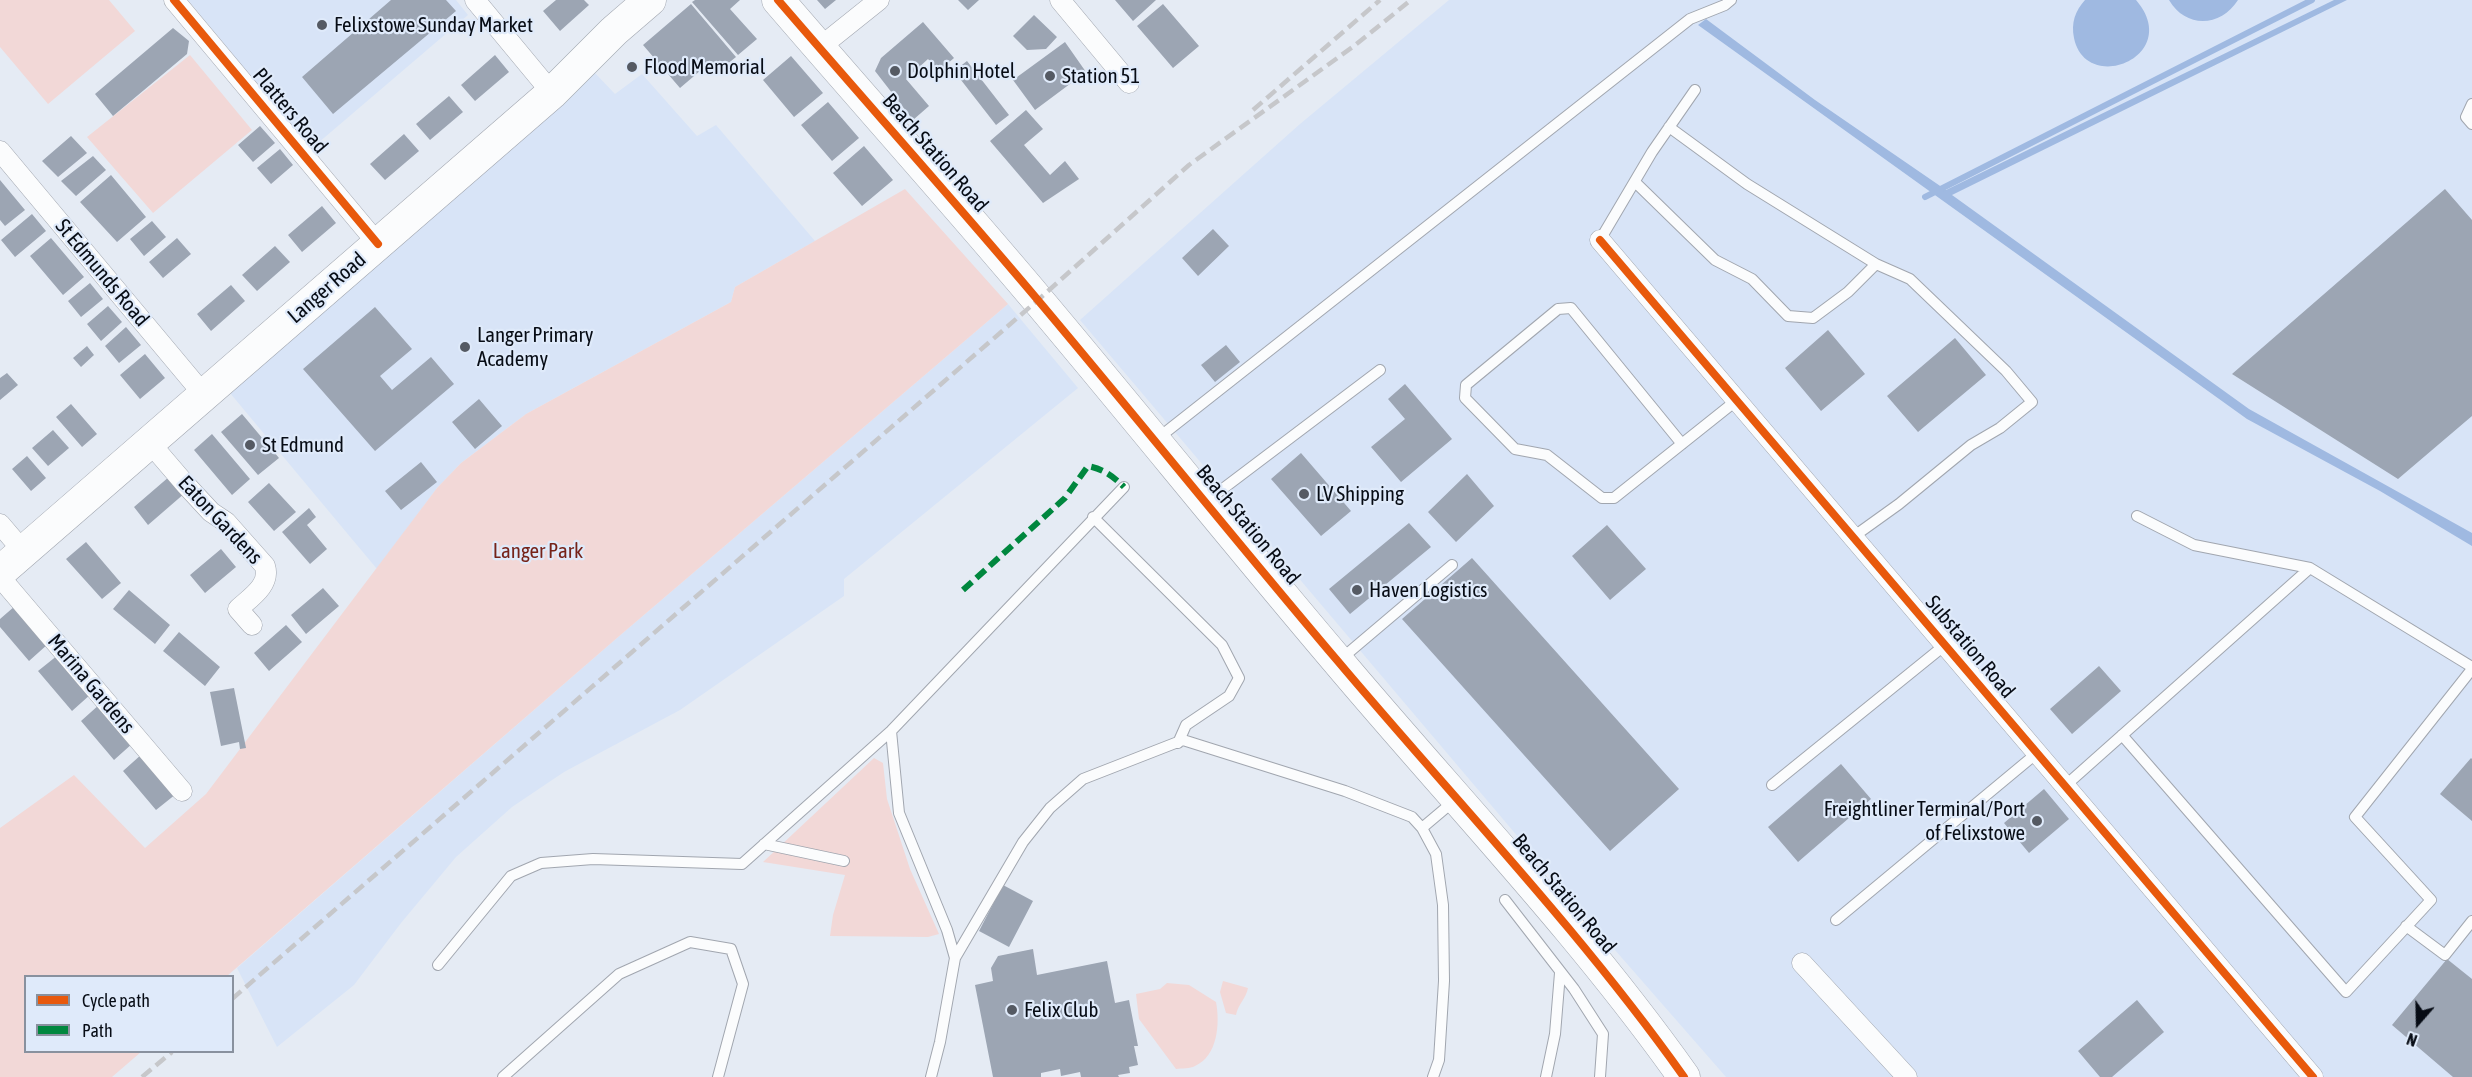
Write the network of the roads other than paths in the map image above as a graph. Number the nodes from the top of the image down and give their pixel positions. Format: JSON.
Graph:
{"nodes":[{"id":1,"x":174,"y":0,"type":"edge"},
{"id":2,"x":475,"y":0,"type":"edge"},
{"id":3,"x":650,"y":0,"type":"edge"},
{"id":4,"x":778,"y":0,"type":"edge"},
{"id":5,"x":879,"y":0,"type":"edge"},
{"id":6,"x":1060,"y":0,"type":"edge"},
{"id":7,"x":1731,"y":0,"type":"edge"},
{"id":8,"x":819,"y":48,"type":"junction"},
{"id":9,"x":1130,"y":83,"type":"dead end"},
{"id":10,"x":1695,"y":90,"type":"dead end"},
{"id":11,"x":552,"y":93,"type":"junction"},
{"id":12,"x":2472,"y":104,"type":"edge"},
{"id":13,"x":2472,"y":124,"type":"edge"},
{"id":14,"x":1669,"y":128,"type":"junction"},
{"id":15,"x":0,"y":151,"type":"edge"},
{"id":16,"x":1635,"y":182,"type":"junction"},
{"id":17,"x":1600,"y":240,"type":"joint"},
{"id":18,"x":378,"y":244,"type":"junction"},
{"id":19,"x":1876,"y":264,"type":"junction"},
{"id":20,"x":1380,"y":370,"type":"dead end"},
{"id":21,"x":204,"y":395,"type":"junction"},
{"id":22,"x":1737,"y":400,"type":"junction"},
{"id":23,"x":1155,"y":441,"type":"junction"},
{"id":24,"x":150,"y":443,"type":"junction"},
{"id":25,"x":1682,"y":444,"type":"junction"},
{"id":26,"x":1124,"y":487,"type":"dead end"},
{"id":27,"x":1206,"y":502,"type":"junction"},
{"id":28,"x":2137,"y":516,"type":"dead end"},
{"id":29,"x":1093,"y":517,"type":"junction"},
{"id":30,"x":0,"y":524,"type":"edge"},
{"id":31,"x":1853,"y":537,"type":"junction"},
{"id":32,"x":23,"y":551,"type":"junction"},
{"id":33,"x":1452,"y":565,"type":"dead end"},
{"id":34,"x":2310,"y":568,"type":"junction"},
{"id":35,"x":0,"y":572,"type":"edge"},
{"id":36,"x":0,"y":577,"type":"edge"},
{"id":37,"x":252,"y":625,"type":"dead end"},
{"id":38,"x":1945,"y":645,"type":"junction"},
{"id":39,"x":1338,"y":662,"type":"junction"},
{"id":40,"x":2472,"y":668,"type":"edge"},
{"id":41,"x":891,"y":731,"type":"junction"},
{"id":42,"x":2122,"y":735,"type":"junction"},
{"id":43,"x":1178,"y":743,"type":"junction"},
{"id":44,"x":2037,"y":753,"type":"junction"},
{"id":45,"x":1772,"y":785,"type":"dead end"},
{"id":46,"x":2065,"y":786,"type":"junction"},
{"id":47,"x":182,"y":791,"type":"dead end"},
{"id":48,"x":1458,"y":797,"type":"junction"},
{"id":49,"x":1422,"y":828,"type":"junction"},
{"id":50,"x":764,"y":844,"type":"junction"},
{"id":51,"x":844,"y":861,"type":"dead end"},
{"id":52,"x":1504,"y":900,"type":"dead end"},
{"id":53,"x":1836,"y":920,"type":"dead end"},
{"id":54,"x":2472,"y":921,"type":"edge"},
{"id":55,"x":2406,"y":926,"type":"junction"},
{"id":56,"x":955,"y":958,"type":"junction"},
{"id":57,"x":1802,"y":963,"type":"dead end"},
{"id":58,"x":438,"y":965,"type":"dead end"},
{"id":59,"x":1560,"y":972,"type":"junction"},
{"id":60,"x":503,"y":1077,"type":"edge"},
{"id":61,"x":718,"y":1077,"type":"edge"},
{"id":62,"x":931,"y":1077,"type":"edge"},
{"id":63,"x":1433,"y":1077,"type":"edge"},
{"id":64,"x":1545,"y":1077,"type":"edge"},
{"id":65,"x":1600,"y":1077,"type":"edge"},
{"id":66,"x":1684,"y":1077,"type":"edge"},
{"id":67,"x":1907,"y":1077,"type":"edge"},
{"id":68,"x":2313,"y":1077,"type":"edge"}],
"edges":[{"from":1,"to":18,"type":"street","name":"Platters Road"},
{"from":2,"to":11,"type":"street"},
{"from":3,"to":11,"type":"main road","name":"Langer Road"},
{"from":4,"to":8,"type":"main road","name":"Beach Station Road"},
{"from":5,"to":8,"type":"street"},
{"from":6,"to":9,"type":"street"},
{"from":7,"to":23,"type":"lane"},
{"from":8,"to":23,"type":"main road","name":"Beach Station Road"},
{"from":10,"to":14,"type":"lane"},
{"from":11,"to":18,"type":"main road","name":"Langer Road"},
{"from":12,"to":13,"type":"lane"},
{"from":14,"to":16,"type":"lane"},
{"from":14,"to":19,"type":"lane"},
{"from":15,"to":21,"type":"street","name":"St Edmunds Road"},
{"from":16,"to":17,"type":"lane"},
{"from":16,"to":19,"type":"lane"},
{"from":17,"to":22,"type":"street","name":"Substation Road"},
{"from":18,"to":21,"type":"main road","name":"Langer Road"},
{"from":19,"to":31,"type":"lane"},
{"from":20,"to":27,"type":"lane"},
{"from":21,"to":24,"type":"main road","name":"Langer Road"},
{"from":22,"to":25,"type":"lane"},
{"from":22,"to":31,"type":"street","name":"Substation Road"},
{"from":23,"to":27,"type":"main road","name":"Beach Station Road"},
{"from":24,"to":32,"type":"main road","name":"Langer Road"},
{"from":24,"to":37,"type":"street","name":"Eaton Gardens"},
{"from":25,"to":25,"type":"lane"},
{"from":26,"to":29,"type":"lane"},
{"from":27,"to":39,"type":"main road","name":"Beach Station Road"},
{"from":28,"to":34,"type":"lane"},
{"from":29,"to":41,"type":"lane"},
{"from":29,"to":43,"type":"lane"},
{"from":30,"to":32,"type":"street"},
{"from":31,"to":38,"type":"street","name":"Substation Road"},
{"from":32,"to":35,"type":"main road","name":"Langer Road"},
{"from":33,"to":39,"type":"lane"},
{"from":34,"to":40,"type":"lane"},
{"from":34,"to":42,"type":"lane"},
{"from":36,"to":47,"type":"street","name":"Marina Gardens"},
{"from":38,"to":44,"type":"street","name":"Substation Road"},
{"from":38,"to":45,"type":"lane"},
{"from":39,"to":48,"type":"main road","name":"Beach Station Road"},
{"from":40,"to":55,"type":"lane"},
{"from":41,"to":50,"type":"lane"},
{"from":41,"to":56,"type":"lane"},
{"from":42,"to":46,"type":"lane"},
{"from":42,"to":55,"type":"lane"},
{"from":43,"to":49,"type":"lane"},
{"from":43,"to":56,"type":"lane"},
{"from":44,"to":46,"type":"street","name":"Substation Road"},
{"from":44,"to":53,"type":"lane"},
{"from":46,"to":68,"type":"street","name":"Substation Road"},
{"from":48,"to":49,"type":"lane"},
{"from":48,"to":66,"type":"main road","name":"Beach Station Road"},
{"from":49,"to":63,"type":"lane"},
{"from":50,"to":51,"type":"lane"},
{"from":50,"to":58,"type":"lane"},
{"from":52,"to":59,"type":"lane"},
{"from":54,"to":55,"type":"lane"},
{"from":56,"to":62,"type":"lane"},
{"from":57,"to":67,"type":"street"},
{"from":59,"to":64,"type":"lane"},
{"from":59,"to":65,"type":"lane"},
{"from":60,"to":61,"type":"lane"}]}
